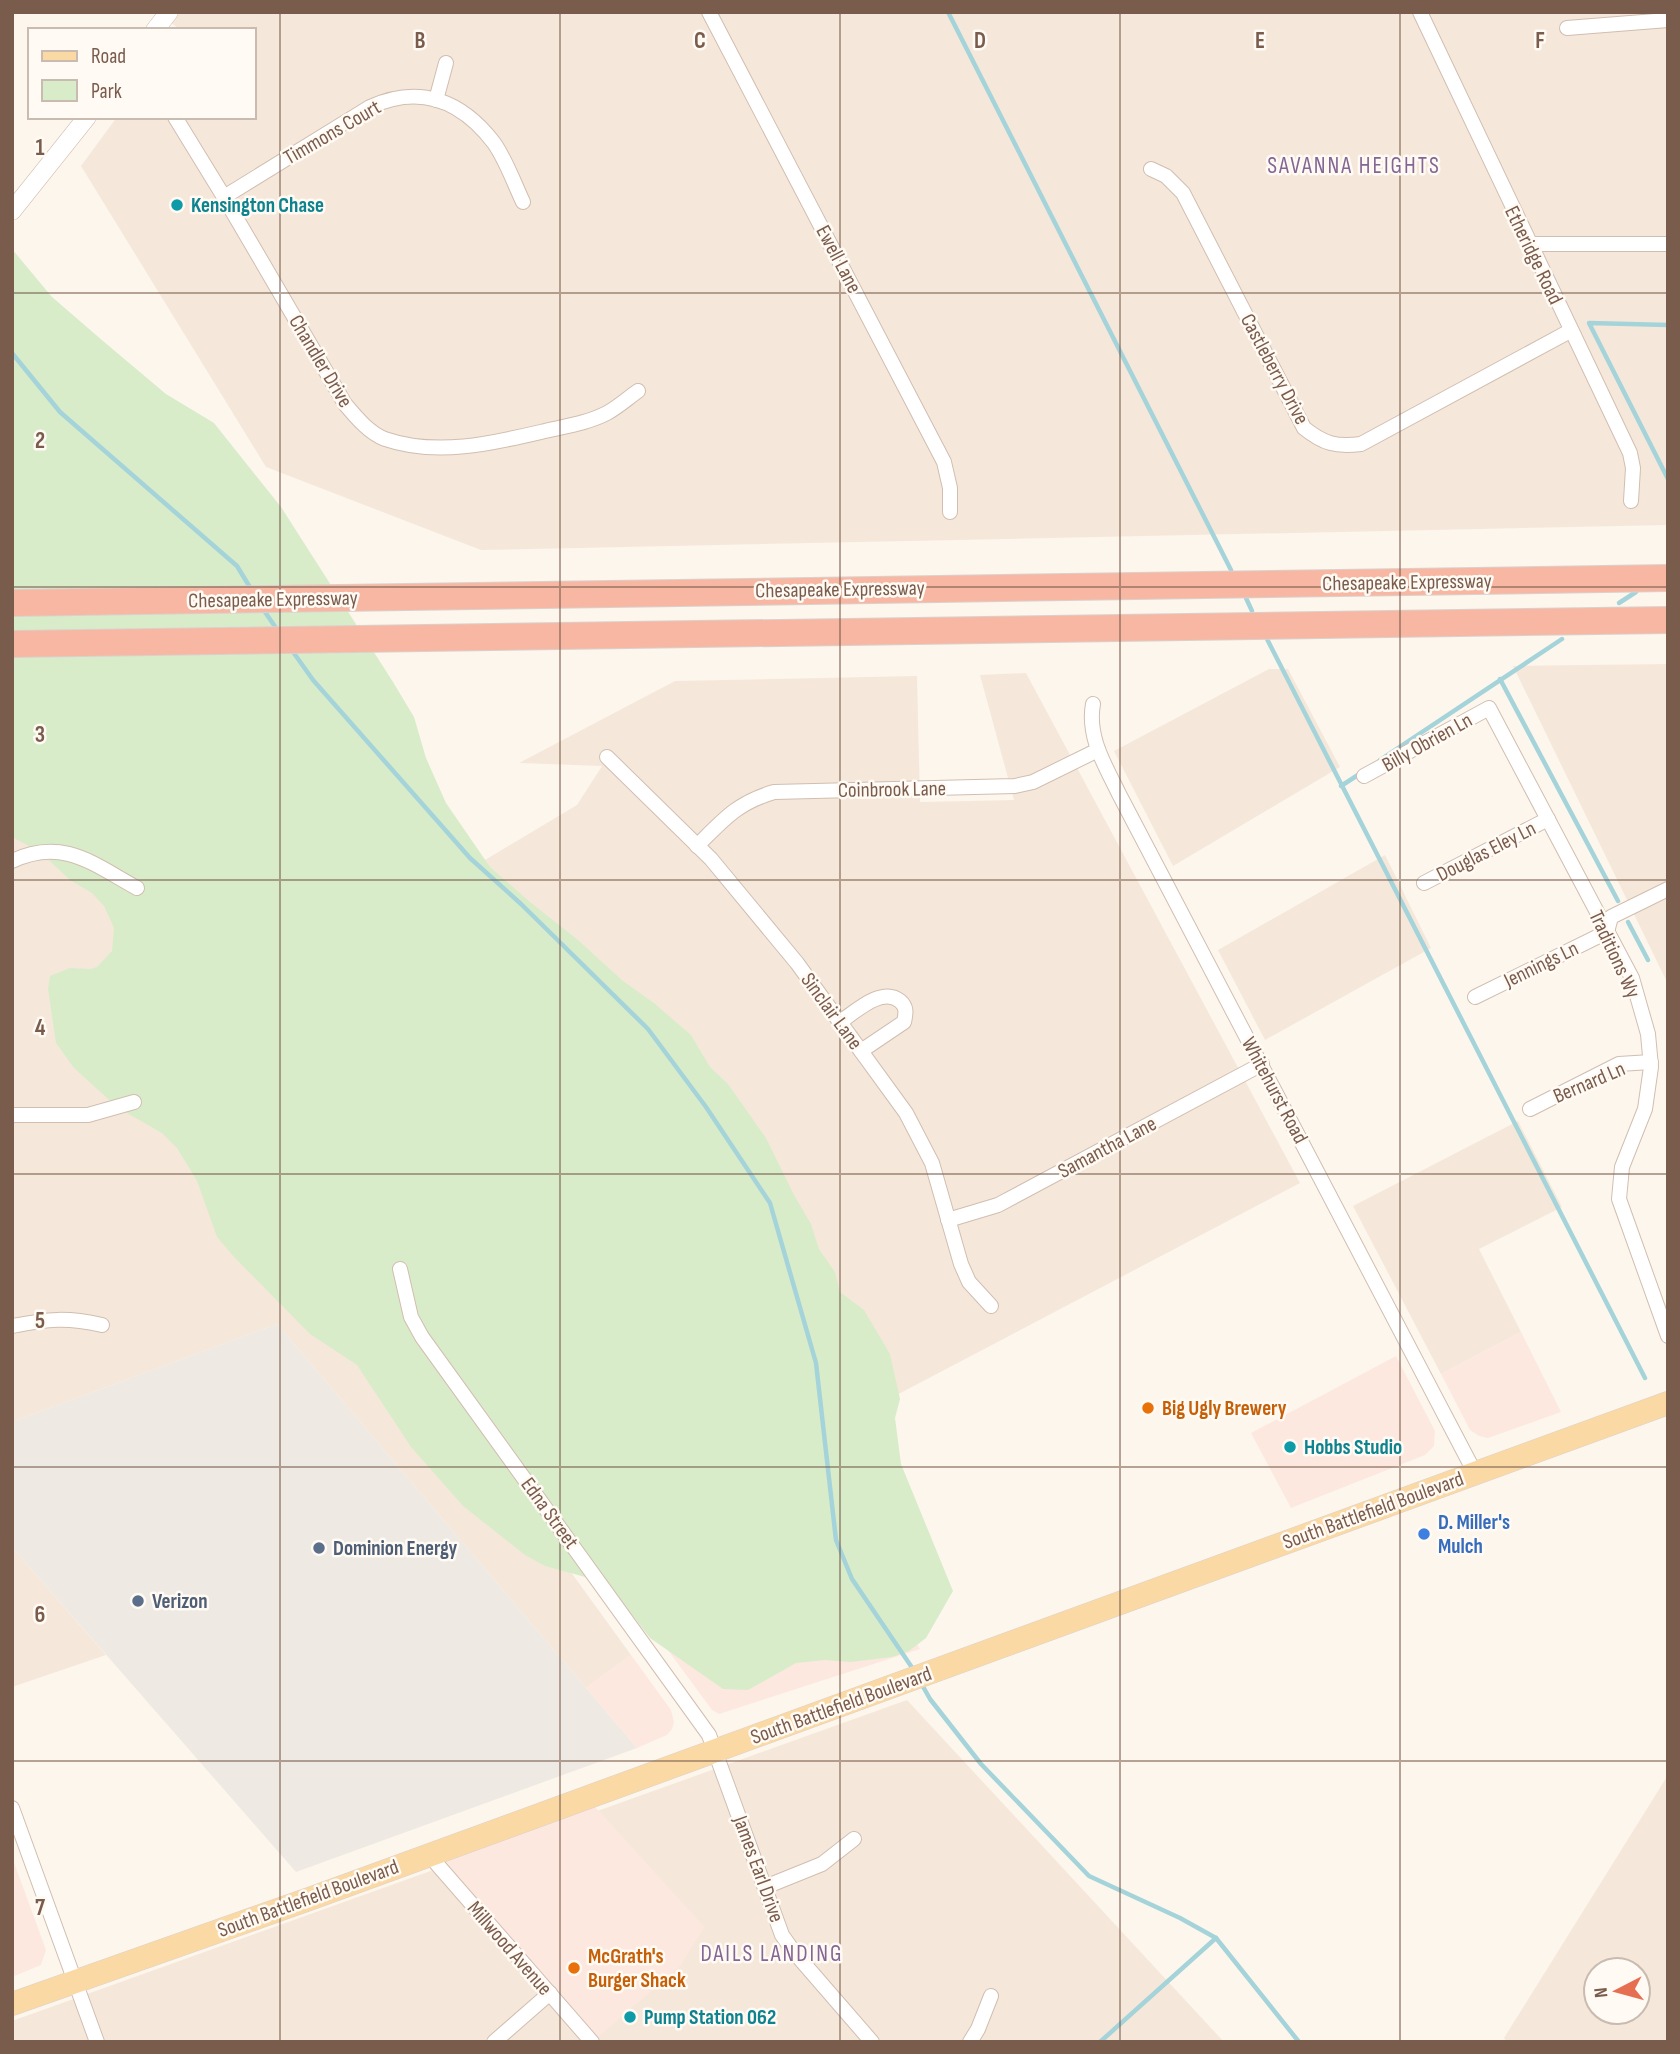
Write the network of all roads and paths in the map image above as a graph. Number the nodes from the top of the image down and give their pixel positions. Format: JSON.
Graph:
{"nodes":[{"id":1,"x":169,"y":12,"type":"edge"},
{"id":2,"x":709,"y":12,"type":"edge"},
{"id":3,"x":1420,"y":12,"type":"edge"},
{"id":4,"x":1668,"y":20,"type":"edge"},
{"id":5,"x":157,"y":28,"type":"edge"},
{"id":6,"x":1567,"y":28,"type":"dead end"},
{"id":7,"x":446,"y":63,"type":"dead end"},
{"id":8,"x":436,"y":100,"type":"junction"},
{"id":9,"x":85,"y":119,"type":"edge"},
{"id":10,"x":176,"y":119,"type":"edge"},
{"id":11,"x":1151,"y":169,"type":"dead end"},
{"id":12,"x":224,"y":197,"type":"junction"},
{"id":13,"x":523,"y":202,"type":"dead end"},
{"id":14,"x":12,"y":211,"type":"edge"},
{"id":15,"x":1529,"y":244,"type":"junction"},
{"id":16,"x":1668,"y":244,"type":"edge"},
{"id":17,"x":1570,"y":331,"type":"junction"},
{"id":18,"x":638,"y":391,"type":"dead end"},
{"id":19,"x":1631,"y":501,"type":"dead end"},
{"id":20,"x":950,"y":512,"type":"dead end"},
{"id":21,"x":1668,"y":578,"type":"edge"},
{"id":22,"x":12,"y":603,"type":"edge"},
{"id":23,"x":1668,"y":620,"type":"edge"},
{"id":24,"x":1617,"y":621,"type":"junction"},
{"id":25,"x":1668,"y":626,"type":"edge"},
{"id":26,"x":12,"y":644,"type":"edge"},
{"id":27,"x":1093,"y":704,"type":"dead end"},
{"id":28,"x":1489,"y":708,"type":"joint"},
{"id":29,"x":1098,"y":750,"type":"junction"},
{"id":30,"x":607,"y":757,"type":"dead end"},
{"id":31,"x":1364,"y":776,"type":"dead end"},
{"id":32,"x":1548,"y":819,"type":"junction"},
{"id":33,"x":697,"y":846,"type":"junction"},
{"id":34,"x":12,"y":861,"type":"edge"},
{"id":35,"x":1424,"y":883,"type":"dead end"},
{"id":36,"x":137,"y":888,"type":"dead end"},
{"id":37,"x":1668,"y":889,"type":"edge"},
{"id":38,"x":1607,"y":932,"type":"junction"},
{"id":39,"x":1475,"y":997,"type":"dead end"},
{"id":40,"x":840,"y":1022,"type":"junction"},
{"id":41,"x":861,"y":1051,"type":"junction"},
{"id":42,"x":1651,"y":1062,"type":"junction"},
{"id":43,"x":1262,"y":1065,"type":"junction"},
{"id":44,"x":134,"y":1102,"type":"dead end"},
{"id":45,"x":1530,"y":1109,"type":"dead end"},
{"id":46,"x":12,"y":1115,"type":"edge"},
{"id":47,"x":948,"y":1220,"type":"junction"},
{"id":48,"x":400,"y":1269,"type":"dead end"},
{"id":49,"x":992,"y":1306,"type":"dead end"},
{"id":50,"x":102,"y":1325,"type":"dead end"},
{"id":51,"x":12,"y":1326,"type":"edge"},
{"id":52,"x":1668,"y":1336,"type":"edge"},
{"id":53,"x":1668,"y":1403,"type":"edge"},
{"id":54,"x":1475,"y":1473,"type":"junction"},
{"id":55,"x":716,"y":1750,"type":"junction"},
{"id":56,"x":12,"y":1808,"type":"edge"},
{"id":57,"x":854,"y":1839,"type":"dead end"},
{"id":58,"x":429,"y":1855,"type":"junction"},
{"id":59,"x":765,"y":1887,"type":"junction"},
{"id":60,"x":74,"y":1981,"type":"junction"},
{"id":61,"x":550,"y":1993,"type":"junction"},
{"id":62,"x":991,"y":1996,"type":"dead end"},
{"id":63,"x":12,"y":2004,"type":"edge"},
{"id":64,"x":97,"y":2042,"type":"edge"},
{"id":65,"x":494,"y":2042,"type":"edge"},
{"id":66,"x":592,"y":2042,"type":"edge"},
{"id":67,"x":872,"y":2042,"type":"edge"},
{"id":68,"x":970,"y":2042,"type":"edge"}],
"edges":[{"from":1,"to":5,"type":"street"},
{"from":2,"to":20,"type":"street","name":"Ewell Lane"},
{"from":3,"to":15,"type":"street","name":"Etheridge Road"},
{"from":4,"to":6,"type":"street"},
{"from":7,"to":8,"type":"street"},
{"from":8,"to":12,"type":"street","name":"Timmons Court"},
{"from":8,"to":13,"type":"street","name":"Timmons Court"},
{"from":9,"to":14,"type":"street"},
{"from":10,"to":12,"type":"street","name":"Chandler Drive"},
{"from":11,"to":17,"type":"street","name":"Castleberry Drive"},
{"from":12,"to":18,"type":"street","name":"Chandler Drive"},
{"from":15,"to":16,"type":"street"},
{"from":15,"to":17,"type":"street","name":"Etheridge Road"},
{"from":17,"to":19,"type":"street","name":"Etheridge Road"},
{"from":21,"to":22,"type":"highway","name":"Chesapeake Expressway"},
{"from":23,"to":24,"type":"highway","name":"Chesapeake Expressway"},
{"from":24,"to":25,"type":"highway"},
{"from":24,"to":26,"type":"highway","name":"Chesapeake Expressway"},
{"from":27,"to":29,"type":"street","name":"Whitehurst Road"},
{"from":28,"to":31,"type":"street","name":"Billy Obrien Ln"},
{"from":28,"to":32,"type":"street","name":"Traditions Wy"},
{"from":29,"to":33,"type":"street","name":"Coinbrook Lane"},
{"from":29,"to":43,"type":"street","name":"Whitehurst Road"},
{"from":30,"to":33,"type":"street","name":"Sinclair Lane"},
{"from":32,"to":35,"type":"street","name":"Douglas Eley Ln"},
{"from":32,"to":38,"type":"street","name":"Traditions Wy"},
{"from":33,"to":40,"type":"street","name":"Sinclair Lane"},
{"from":34,"to":36,"type":"street"},
{"from":37,"to":38,"type":"street"},
{"from":38,"to":39,"type":"street","name":"Jennings Ln"},
{"from":38,"to":42,"type":"street","name":"Traditions Wy"},
{"from":40,"to":41,"type":"street","name":"Sinclair Lane"},
{"from":40,"to":41,"type":"street"},
{"from":41,"to":47,"type":"street","name":"Sinclair Lane"},
{"from":42,"to":45,"type":"street","name":"Bernard Ln"},
{"from":42,"to":52,"type":"street","name":"Traditions Wy"},
{"from":43,"to":47,"type":"street","name":"Samantha Lane"},
{"from":43,"to":54,"type":"street","name":"Whitehurst Road"},
{"from":44,"to":46,"type":"street"},
{"from":47,"to":49,"type":"street","name":"Sinclair Lane"},
{"from":48,"to":55,"type":"street","name":"Edna Street"},
{"from":50,"to":51,"type":"street"},
{"from":53,"to":54,"type":"main road","name":"South Battlefield Boulevard"},
{"from":54,"to":55,"type":"main road","name":"South Battlefield Boulevard"},
{"from":55,"to":58,"type":"main road","name":"South Battlefield Boulevard"},
{"from":55,"to":59,"type":"street","name":"James Earl Drive"},
{"from":56,"to":60,"type":"street"},
{"from":57,"to":59,"type":"street"},
{"from":58,"to":60,"type":"main road","name":"South Battlefield Boulevard"},
{"from":58,"to":61,"type":"street","name":"Millwood Avenue"},
{"from":59,"to":67,"type":"street","name":"James Earl Drive"},
{"from":60,"to":63,"type":"main road","name":"South Battlefield Boulevard"},
{"from":60,"to":64,"type":"street"},
{"from":61,"to":65,"type":"street"},
{"from":61,"to":66,"type":"street","name":"Millwood Avenue"},
{"from":62,"to":68,"type":"street"}]}
